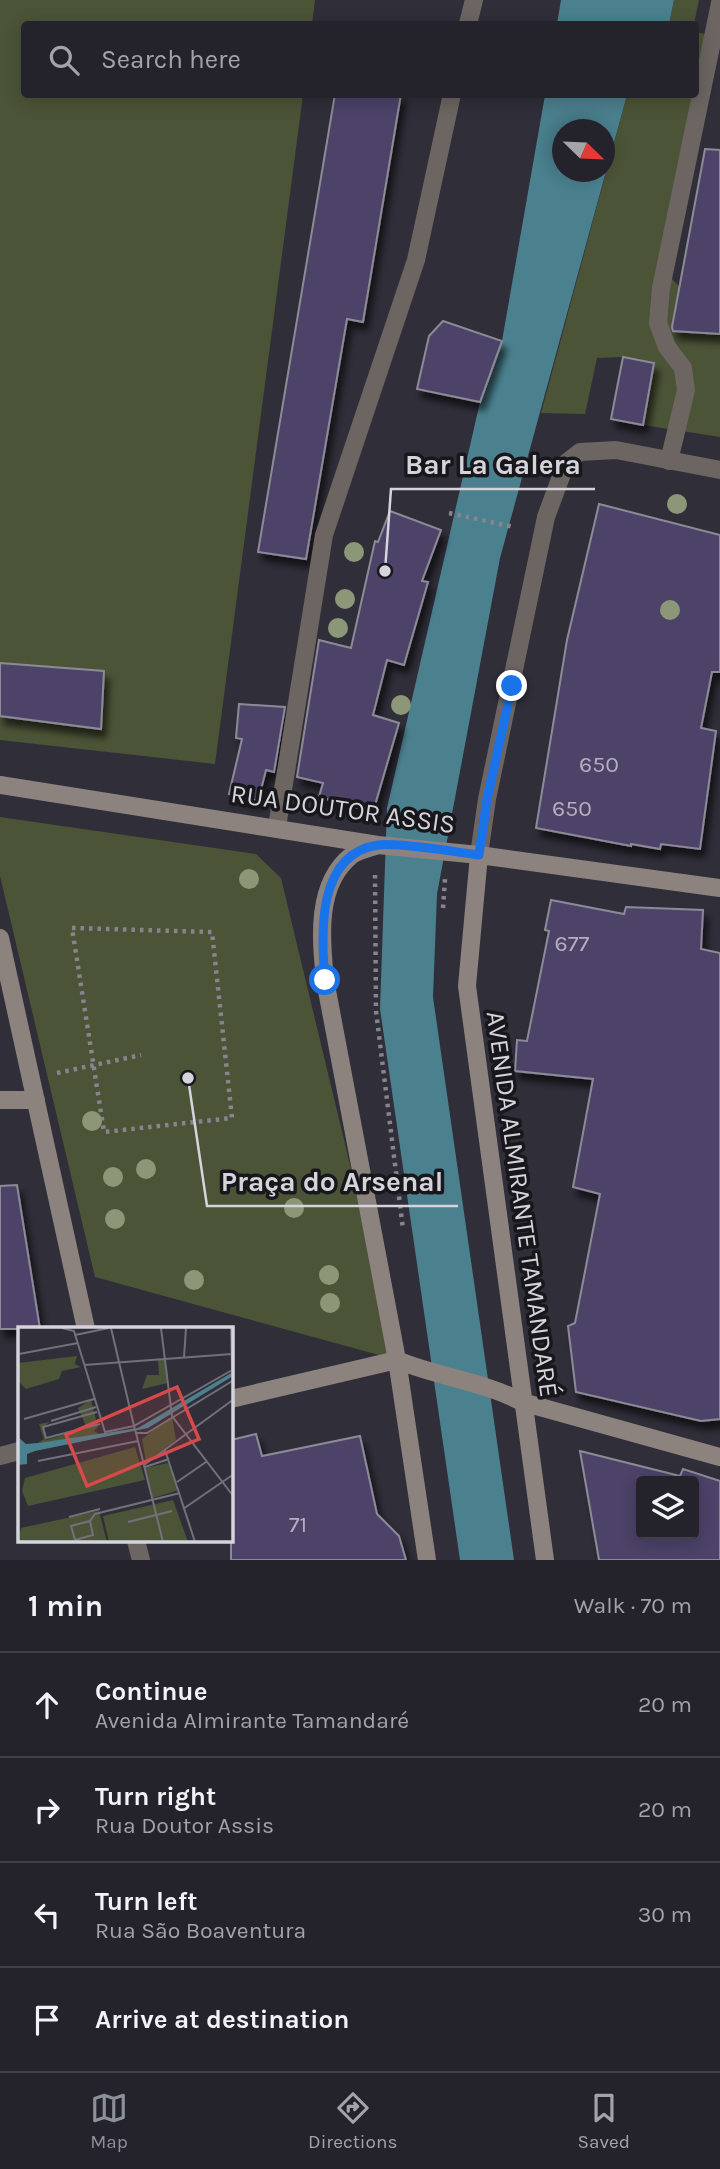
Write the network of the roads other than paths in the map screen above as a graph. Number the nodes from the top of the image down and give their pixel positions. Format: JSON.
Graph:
{"nodes":[{"id":1,"x":474,"y":0,"type":"edge"},
{"id":2,"x":720,"y":3,"type":"edge"},
{"id":3,"x":469,"y":21,"type":"edge"},
{"id":4,"x":451,"y":98,"type":"edge"},
{"id":5,"x":669,"y":461,"type":"junction"},
{"id":6,"x":720,"y":470,"type":"edge"},
{"id":7,"x":0,"y":785,"type":"edge"},
{"id":8,"x":277,"y":827,"type":"junction"},
{"id":9,"x":378,"y":845,"type":"junction"},
{"id":10,"x":479,"y":855,"type":"junction"},
{"id":11,"x":720,"y":888,"type":"edge"},
{"id":12,"x":0,"y":938,"type":"edge"},
{"id":13,"x":0,"y":1100,"type":"edge"},
{"id":14,"x":36,"y":1100,"type":"junction"},
{"id":15,"x":86,"y":1327,"type":"edge"},
{"id":16,"x":397,"y":1360,"type":"junction"},
{"id":17,"x":233,"y":1399,"type":"edge"},
{"id":18,"x":522,"y":1402,"type":"junction"},
{"id":19,"x":18,"y":1451,"type":"edge"},
{"id":20,"x":0,"y":1456,"type":"edge"},
{"id":21,"x":720,"y":1457,"type":"edge"},
{"id":22,"x":136,"y":1542,"type":"edge"},
{"id":23,"x":141,"y":1560,"type":"edge"},
{"id":24,"x":427,"y":1560,"type":"edge"},
{"id":25,"x":545,"y":1560,"type":"edge"}],
"edges":[{"from":1,"to":3,"type":"street"},
{"from":2,"to":5,"type":"street"},
{"from":4,"to":8,"type":"street"},
{"from":5,"to":6,"type":"street"},
{"from":5,"to":10,"type":"street"},
{"from":7,"to":8,"type":"street","name":"RUA DOUTOR ASSIS"},
{"from":8,"to":9,"type":"street","name":"RUA DOUTOR ASSIS"},
{"from":9,"to":10,"type":"street","name":"RUA DOUTOR ASSIS"},
{"from":9,"to":16,"type":"street"},
{"from":10,"to":11,"type":"street","name":"RUA DOUTOR ASSIS"},
{"from":10,"to":18,"type":"street","name":"AVENIDA ALMIRANTE TAMANDARÉ"},
{"from":12,"to":14,"type":"street"},
{"from":13,"to":14,"type":"street"},
{"from":14,"to":15,"type":"street"},
{"from":16,"to":17,"type":"street"},
{"from":16,"to":18,"type":"street"},
{"from":16,"to":24,"type":"street"},
{"from":18,"to":21,"type":"street"},
{"from":18,"to":25,"type":"street","name":"AVENIDA ALMIRANTE TAMANDARÉ"},
{"from":19,"to":20,"type":"street"},
{"from":22,"to":23,"type":"street"}]}
